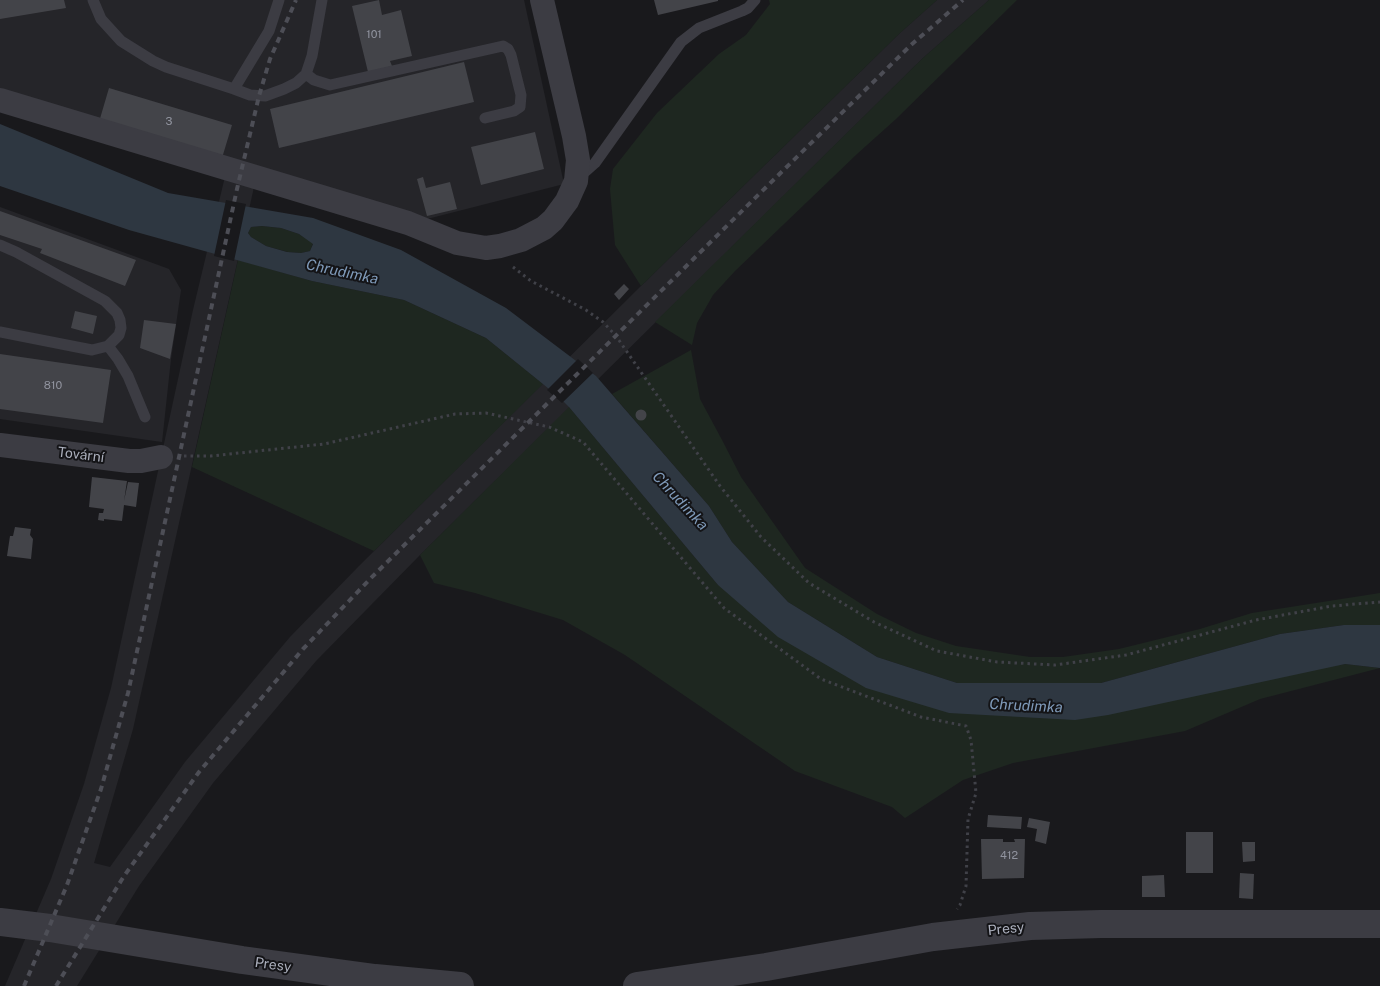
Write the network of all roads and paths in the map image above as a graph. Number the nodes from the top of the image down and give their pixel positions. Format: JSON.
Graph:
{"nodes":[{"id":1,"x":93,"y":0,"type":"edge"},
{"id":2,"x":279,"y":0,"type":"edge"},
{"id":3,"x":322,"y":0,"type":"edge"},
{"id":4,"x":542,"y":0,"type":"edge"},
{"id":5,"x":755,"y":0,"type":"edge"},
{"id":6,"x":306,"y":74,"type":"junction"},
{"id":7,"x":234,"y":89,"type":"junction"},
{"id":8,"x":0,"y":100,"type":"edge"},
{"id":9,"x":485,"y":118,"type":"dead end"},
{"id":10,"x":578,"y":172,"type":"junction"},
{"id":11,"x":0,"y":245,"type":"edge"},
{"id":12,"x":486,"y":248,"type":"junction"},
{"id":13,"x":0,"y":332,"type":"edge"},
{"id":14,"x":108,"y":346,"type":"junction"},
{"id":15,"x":145,"y":417,"type":"dead end"},
{"id":16,"x":0,"y":445,"type":"edge"},
{"id":17,"x":161,"y":457,"type":"joint"},
{"id":18,"x":1380,"y":602,"type":"edge"},
{"id":19,"x":0,"y":922,"type":"edge"},
{"id":20,"x":1380,"y":924,"type":"edge"},
{"id":21,"x":933,"y":937,"type":"junction"},
{"id":22,"x":460,"y":986,"type":"edge"},
{"id":23,"x":637,"y":986,"type":"edge"}],
"edges":[{"from":1,"to":7,"type":"lane"},
{"from":2,"to":7,"type":"lane"},
{"from":3,"to":6,"type":"lane"},
{"from":4,"to":10,"type":"street"},
{"from":5,"to":10,"type":"lane"},
{"from":6,"to":7,"type":"lane"},
{"from":6,"to":9,"type":"lane"},
{"from":8,"to":12,"type":"street"},
{"from":10,"to":12,"type":"street"},
{"from":11,"to":14,"type":"lane"},
{"from":12,"to":18,"type":"path"},
{"from":13,"to":14,"type":"lane"},
{"from":14,"to":15,"type":"lane"},
{"from":16,"to":17,"type":"street","name":"Tovární"},
{"from":17,"to":21,"type":"path"},
{"from":19,"to":22,"type":"street","name":"Presy"},
{"from":20,"to":21,"type":"street","name":"Presy"},
{"from":21,"to":23,"type":"street","name":"Presy"}]}
